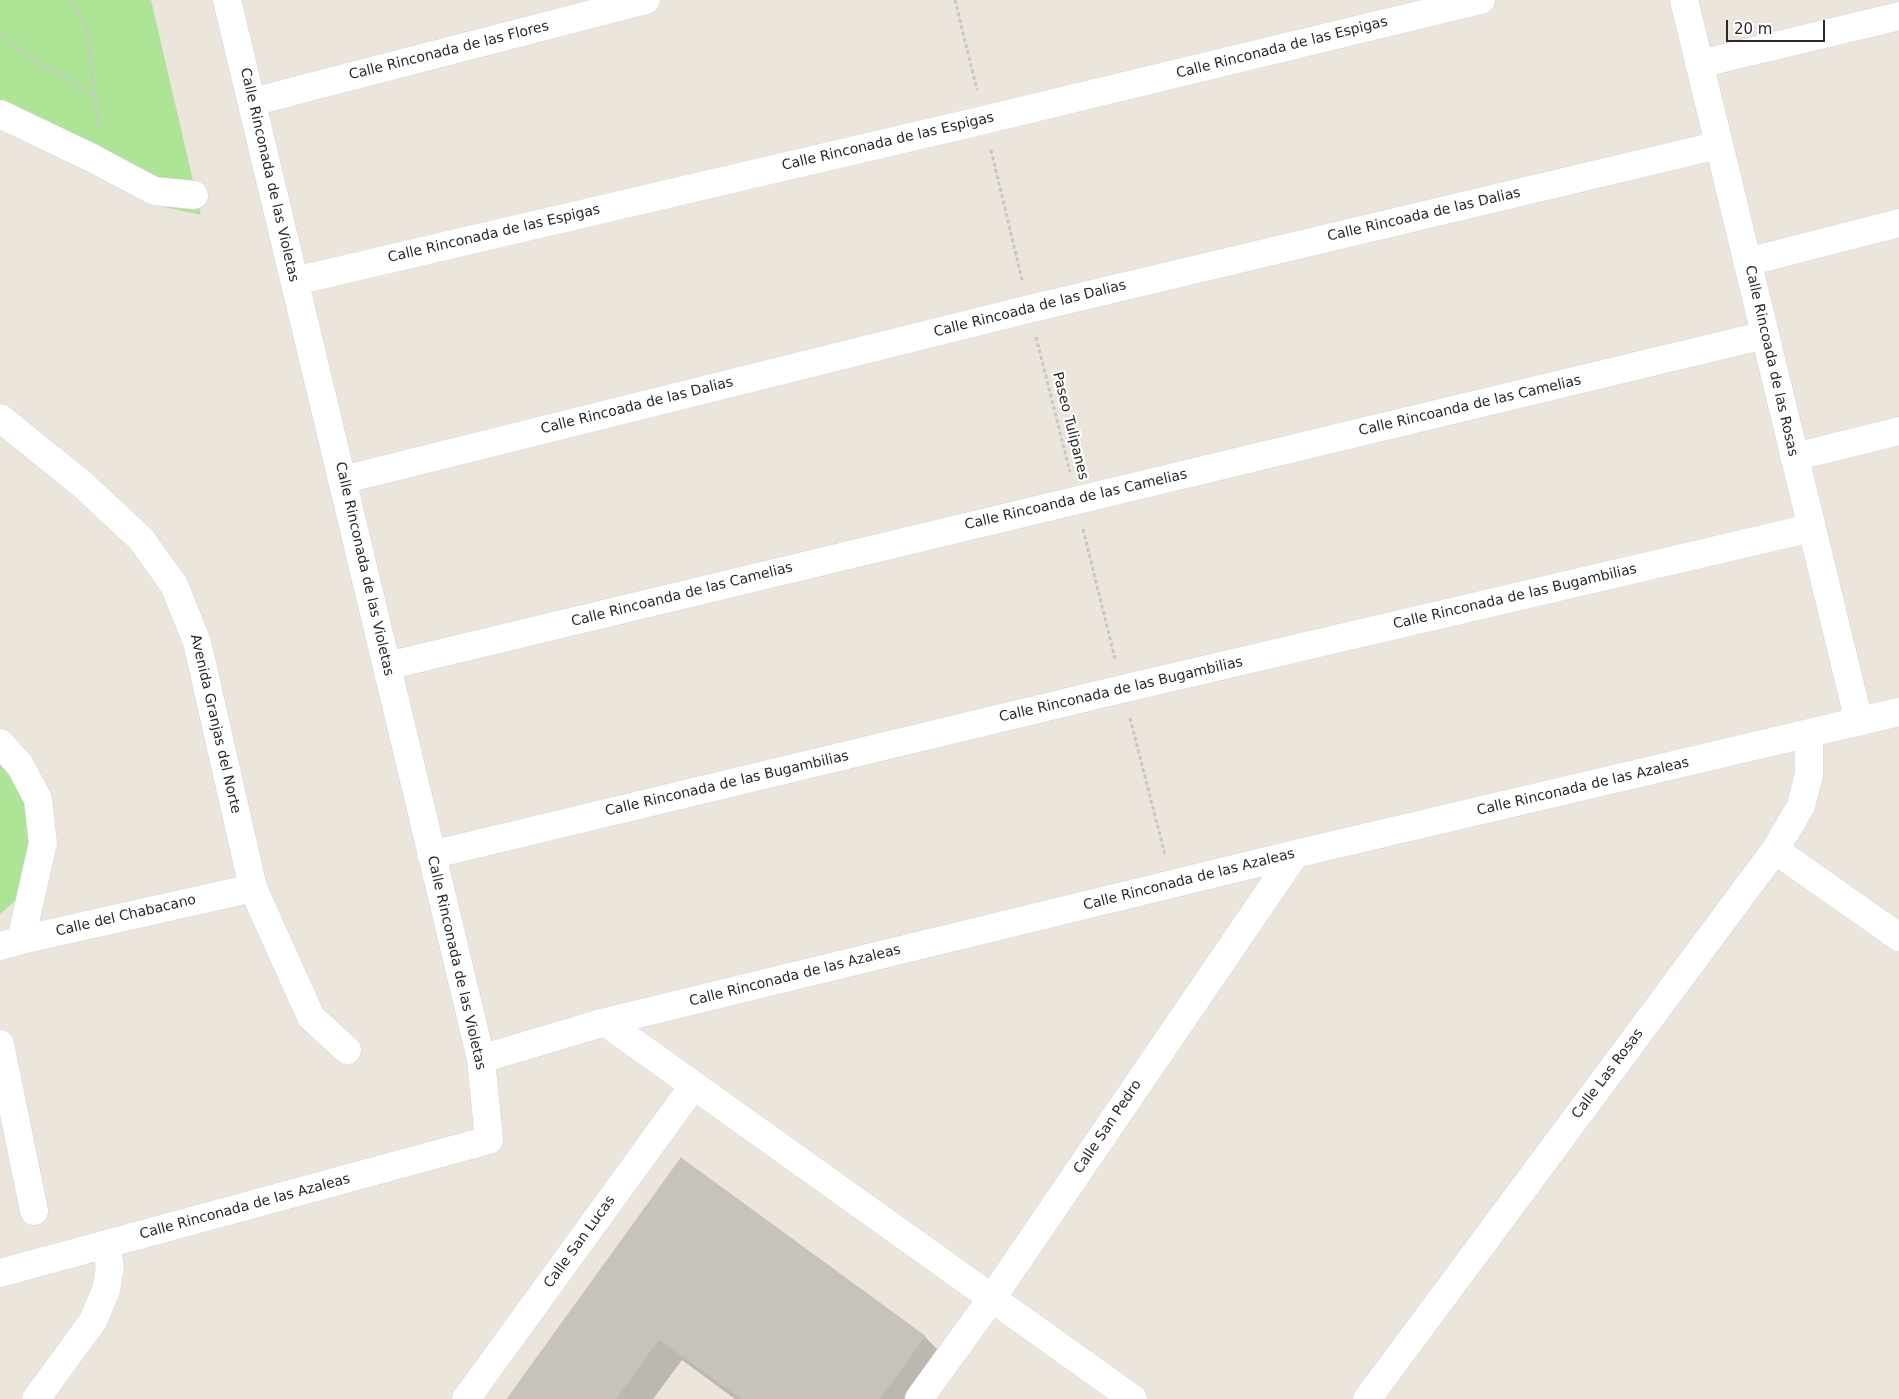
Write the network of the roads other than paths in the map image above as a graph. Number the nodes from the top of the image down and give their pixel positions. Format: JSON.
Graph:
{"nodes":[{"id":1,"x":227,"y":0,"type":"edge"},
{"id":2,"x":646,"y":0,"type":"edge"},
{"id":3,"x":1481,"y":0,"type":"edge"},
{"id":4,"x":1684,"y":0,"type":"edge"},
{"id":5,"x":1899,"y":16,"type":"edge"},
{"id":6,"x":1699,"y":64,"type":"junction"},
{"id":7,"x":252,"y":102,"type":"junction"},
{"id":8,"x":0,"y":114,"type":"edge"},
{"id":9,"x":1719,"y":145,"type":"junction"},
{"id":10,"x":194,"y":195,"type":"dead end"},
{"id":11,"x":1899,"y":223,"type":"edge"},
{"id":12,"x":1747,"y":262,"type":"junction"},
{"id":13,"x":295,"y":281,"type":"junction"},
{"id":14,"x":1765,"y":335,"type":"junction"},
{"id":15,"x":0,"y":418,"type":"edge"},
{"id":16,"x":1899,"y":432,"type":"edge"},
{"id":17,"x":1794,"y":457,"type":"junction"},
{"id":18,"x":342,"y":480,"type":"junction"},
{"id":19,"x":1811,"y":528,"type":"junction"},
{"id":20,"x":387,"y":666,"type":"junction"},
{"id":21,"x":1899,"y":712,"type":"edge"},
{"id":22,"x":1858,"y":722,"type":"junction"},
{"id":23,"x":1809,"y":734,"type":"junction"},
{"id":24,"x":0,"y":743,"type":"edge"},
{"id":25,"x":1775,"y":850,"type":"junction"},
{"id":26,"x":1295,"y":854,"type":"junction"},
{"id":27,"x":431,"y":855,"type":"junction"},
{"id":28,"x":253,"y":888,"type":"junction"},
{"id":29,"x":1899,"y":937,"type":"edge"},
{"id":30,"x":10,"y":943,"type":"edge"},
{"id":31,"x":605,"y":1022,"type":"junction"},
{"id":32,"x":0,"y":1044,"type":"edge"},
{"id":33,"x":347,"y":1050,"type":"dead end"},
{"id":34,"x":481,"y":1060,"type":"junction"},
{"id":35,"x":694,"y":1085,"type":"junction"},
{"id":36,"x":489,"y":1140,"type":"joint"},
{"id":37,"x":34,"y":1211,"type":"dead end"},
{"id":38,"x":106,"y":1245,"type":"junction"},
{"id":39,"x":0,"y":1274,"type":"edge"},
{"id":40,"x":992,"y":1298,"type":"junction"},
{"id":41,"x":36,"y":1399,"type":"edge"},
{"id":42,"x":466,"y":1399,"type":"edge"},
{"id":43,"x":919,"y":1399,"type":"edge"},
{"id":44,"x":1133,"y":1399,"type":"edge"},
{"id":45,"x":1367,"y":1399,"type":"edge"}],
"edges":[{"from":1,"to":7,"type":"street","name":"Calle Rinconada de las Violetas"},
{"from":2,"to":7,"type":"street","name":"Calle Rinconada de las Flores"},
{"from":3,"to":13,"type":"street","name":"Calle Rinconada de las Espigas"},
{"from":4,"to":6,"type":"street","name":"Calle Rincoada de las Rosas"},
{"from":5,"to":6,"type":"street"},
{"from":6,"to":9,"type":"street","name":"Calle Rincoada de las Rosas"},
{"from":7,"to":13,"type":"street","name":"Calle Rinconada de las Violetas"},
{"from":8,"to":10,"type":"street"},
{"from":9,"to":12,"type":"street","name":"Calle Rincoada de las Rosas"},
{"from":9,"to":18,"type":"street","name":"Calle Rincoada de las Dalias"},
{"from":11,"to":12,"type":"street"},
{"from":12,"to":14,"type":"street","name":"Calle Rincoada de las Rosas"},
{"from":13,"to":18,"type":"street","name":"Calle Rinconada de las Violetas"},
{"from":14,"to":17,"type":"street","name":"Calle Rincoada de las Rosas"},
{"from":14,"to":20,"type":"street","name":"Calle Rincoanda de las Camelias"},
{"from":15,"to":28,"type":"street","name":"Avenida Granjas del Norte"},
{"from":16,"to":17,"type":"street"},
{"from":17,"to":19,"type":"street","name":"Calle Rincoada de las Rosas"},
{"from":18,"to":20,"type":"street","name":"Calle Rinconada de las Violetas"},
{"from":19,"to":22,"type":"street","name":"Calle Rincoada de las Rosas"},
{"from":19,"to":27,"type":"street","name":"Calle Rinconada de las Bugambilias"},
{"from":20,"to":27,"type":"street","name":"Calle Rinconada de las Violetas"},
{"from":21,"to":22,"type":"street","name":"Calle Rinconada de las Azaleas"},
{"from":22,"to":23,"type":"street","name":"Calle Rinconada de las Azaleas"},
{"from":23,"to":25,"type":"street","name":"Calle Las Rosas"},
{"from":23,"to":26,"type":"street","name":"Calle Rinconada de las Azaleas"},
{"from":24,"to":30,"type":"street"},
{"from":25,"to":29,"type":"street"},
{"from":25,"to":45,"type":"street","name":"Calle Las Rosas"},
{"from":26,"to":31,"type":"street","name":"Calle Rinconada de las Azaleas"},
{"from":26,"to":40,"type":"street","name":"Calle San Pedro"},
{"from":27,"to":34,"type":"street","name":"Calle Rinconada de las Violetas"},
{"from":28,"to":30,"type":"street","name":"Calle del Chabacano"},
{"from":28,"to":33,"type":"street","name":"Avenida Granjas del Norte"},
{"from":31,"to":34,"type":"street","name":"Calle Rinconada de las Azaleas"},
{"from":31,"to":35,"type":"street"},
{"from":32,"to":37,"type":"street"},
{"from":34,"to":36,"type":"street","name":"Calle Rinconada de las Violetas"},
{"from":35,"to":40,"type":"street"},
{"from":35,"to":42,"type":"street","name":"Calle San Lucas"},
{"from":36,"to":38,"type":"street","name":"Calle Rinconada de las Azaleas"},
{"from":38,"to":39,"type":"street","name":"Calle Rinconada de las Azaleas"},
{"from":38,"to":41,"type":"street"},
{"from":40,"to":43,"type":"street","name":"Calle San Pedro"},
{"from":40,"to":44,"type":"street"}]}
